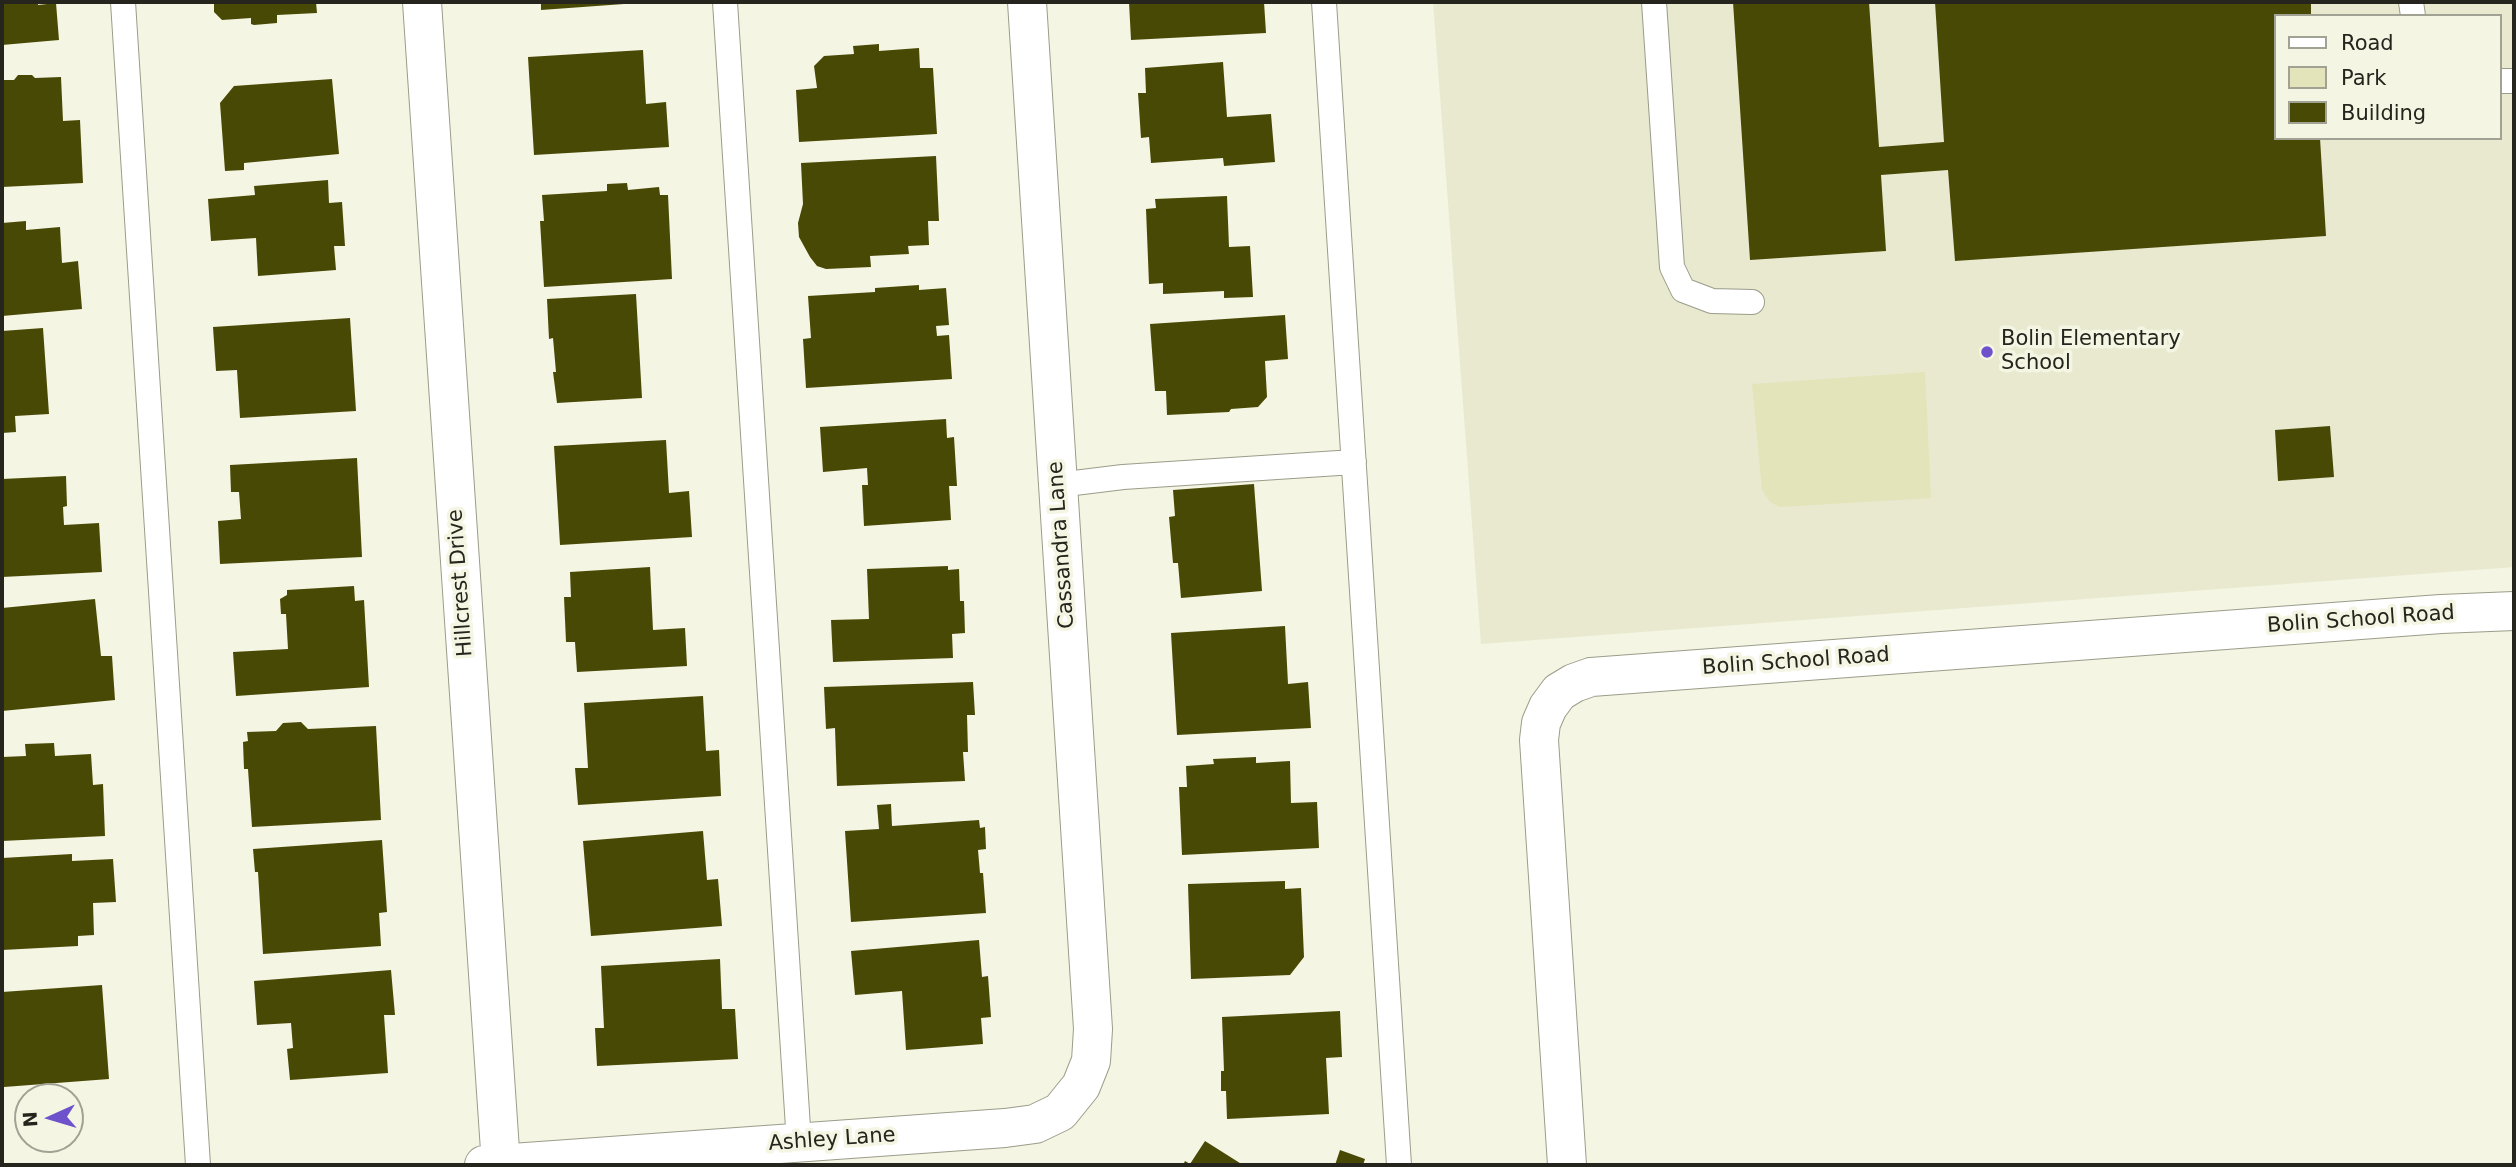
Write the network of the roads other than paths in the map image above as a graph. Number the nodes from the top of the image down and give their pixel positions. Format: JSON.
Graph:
{"nodes":[{"id":1,"x":123,"y":2,"type":"edge"},
{"id":2,"x":422,"y":2,"type":"edge"},
{"id":3,"x":724,"y":2,"type":"edge"},
{"id":4,"x":1027,"y":2,"type":"edge"},
{"id":5,"x":1324,"y":2,"type":"edge"},
{"id":6,"x":1654,"y":2,"type":"edge"},
{"id":7,"x":1752,"y":302,"type":"dead end"},
{"id":8,"x":1353,"y":461,"type":"junction"},
{"id":9,"x":1058,"y":485,"type":"junction"},
{"id":10,"x":2514,"y":611,"type":"edge"},
{"id":11,"x":1081,"y":1086,"type":"joint"},
{"id":12,"x":799,"y":1143,"type":"junction"},
{"id":13,"x":198,"y":1165,"type":"edge"},
{"id":14,"x":495,"y":1165,"type":"edge"},
{"id":15,"x":1399,"y":1165,"type":"edge"},
{"id":16,"x":1567,"y":1165,"type":"edge"}],
"edges":[{"from":1,"to":13,"type":"lane"},
{"from":2,"to":14,"type":"street","name":"Hillcrest Drive"},
{"from":3,"to":12,"type":"lane"},
{"from":4,"to":9,"type":"street","name":"Cassandra Lane"},
{"from":5,"to":8,"type":"lane"},
{"from":6,"to":7,"type":"lane"},
{"from":8,"to":9,"type":"lane"},
{"from":8,"to":15,"type":"lane"},
{"from":9,"to":11,"type":"street","name":"Cassandra Lane"},
{"from":10,"to":16,"type":"street","name":"Bolin School Road"},
{"from":11,"to":12,"type":"street","name":"Ashley Lane"},
{"from":12,"to":14,"type":"street","name":"Ashley Lane"}]}
